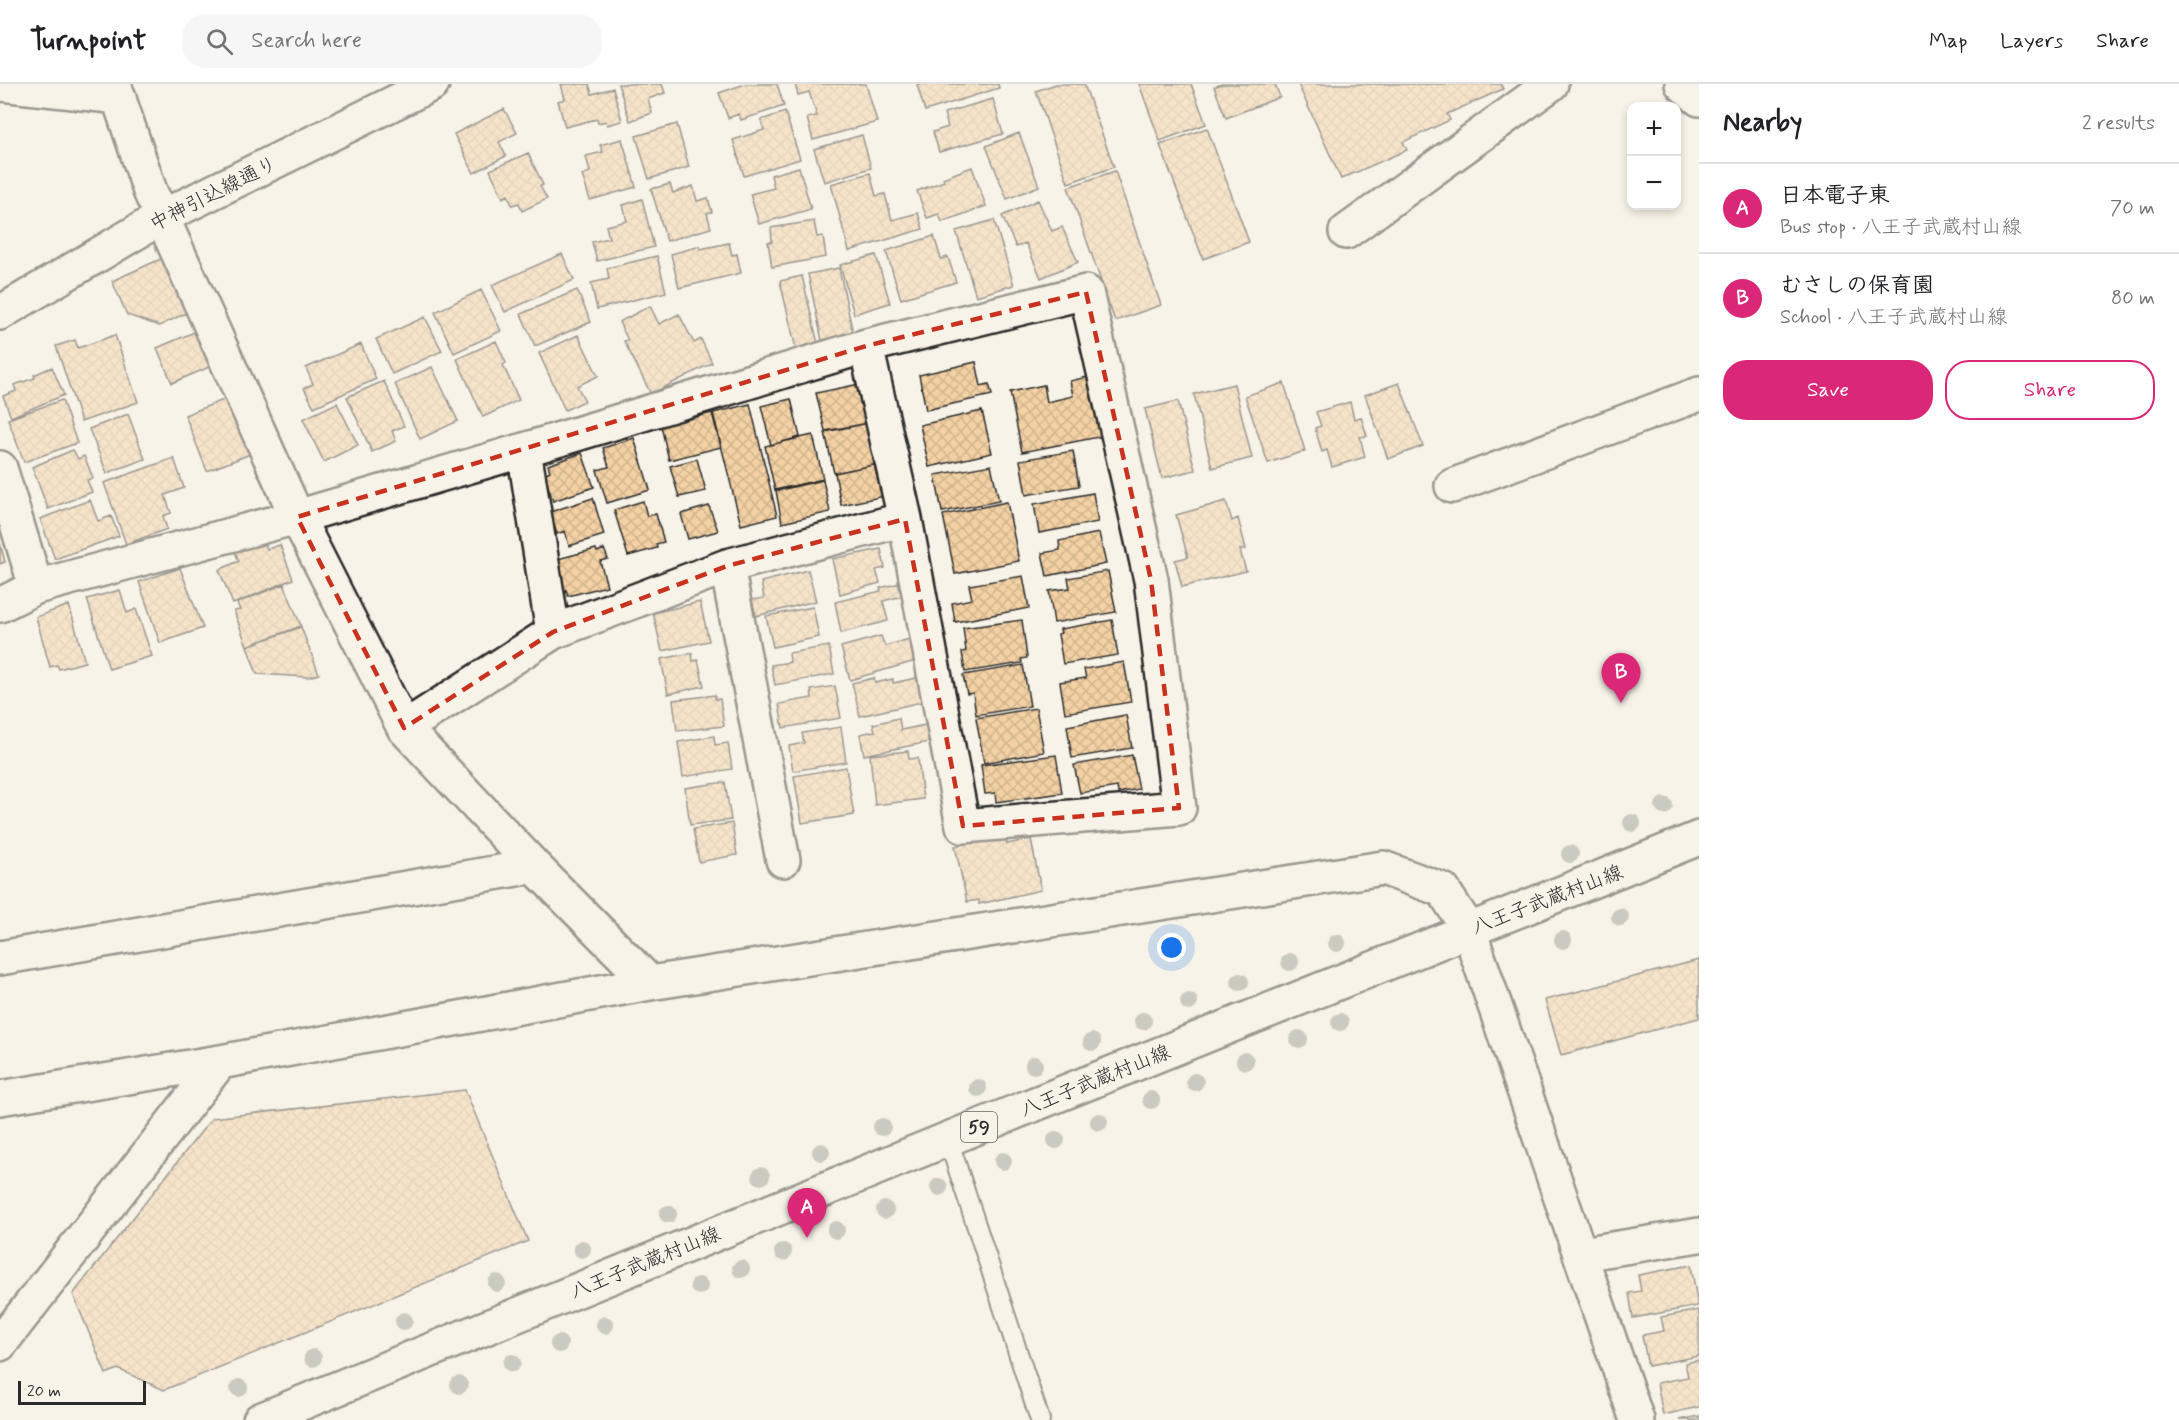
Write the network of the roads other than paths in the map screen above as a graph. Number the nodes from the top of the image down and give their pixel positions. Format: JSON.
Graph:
{"nodes":[{"id":1,"x":1,"y":84,"type":"edge"},
{"id":2,"x":432,"y":84,"type":"edge"},
{"id":3,"x":1551,"y":84,"type":"edge"},
{"id":4,"x":1682,"y":84,"type":"edge"},
{"id":5,"x":117,"y":91,"type":"edge"},
{"id":6,"x":1699,"y":99,"type":"edge"},
{"id":7,"x":162,"y":217,"type":"junction"},
{"id":8,"x":1346,"y":232,"type":"dead end"},
{"id":9,"x":0,"y":312,"type":"edge"},
{"id":10,"x":866,"y":346,"type":"junction"},
{"id":11,"x":1699,"y":394,"type":"edge"},
{"id":12,"x":524,"y":450,"type":"junction"},
{"id":13,"x":0,"y":468,"type":"edge"},
{"id":14,"x":1452,"y":486,"type":"dead end"},
{"id":15,"x":297,"y":516,"type":"junction"},
{"id":16,"x":906,"y":519,"type":"junction"},
{"id":17,"x":727,"y":566,"type":"junction"},
{"id":18,"x":36,"y":587,"type":"junction"},
{"id":19,"x":0,"y":605,"type":"edge"},
{"id":20,"x":553,"y":632,"type":"junction"},
{"id":21,"x":404,"y":728,"type":"junction"},
{"id":22,"x":1699,"y":838,"type":"edge"},
{"id":23,"x":783,"y":860,"type":"dead end"},
{"id":24,"x":534,"y":866,"type":"junction"},
{"id":25,"x":1469,"y":930,"type":"junction"},
{"id":26,"x":0,"y":958,"type":"edge"},
{"id":27,"x":650,"y":983,"type":"junction"},
{"id":28,"x":220,"y":1062,"type":"junction"},
{"id":29,"x":0,"y":1098,"type":"edge"},
{"id":30,"x":948,"y":1139,"type":"junction"},
{"id":31,"x":1699,"y":1235,"type":"edge"},
{"id":32,"x":1581,"y":1254,"type":"junction"},
{"id":33,"x":0,"y":1344,"type":"edge"},
{"id":34,"x":260,"y":1420,"type":"edge"},
{"id":35,"x":1040,"y":1420,"type":"edge"},
{"id":36,"x":1636,"y":1420,"type":"edge"}],
"edges":[{"from":1,"to":5,"type":"street"},
{"from":2,"to":7,"type":"street","name":"中神引込線通り"},
{"from":3,"to":8,"type":"street"},
{"from":4,"to":6,"type":"street"},
{"from":5,"to":7,"type":"street"},
{"from":7,"to":9,"type":"street","name":"中神引込線通り"},
{"from":7,"to":15,"type":"street"},
{"from":10,"to":12,"type":"street"},
{"from":10,"to":16,"type":"street"},
{"from":10,"to":16,"type":"street"},
{"from":11,"to":14,"type":"street"},
{"from":12,"to":15,"type":"street"},
{"from":12,"to":20,"type":"street"},
{"from":13,"to":18,"type":"street"},
{"from":15,"to":18,"type":"street"},
{"from":15,"to":21,"type":"street"},
{"from":16,"to":17,"type":"street"},
{"from":17,"to":20,"type":"street"},
{"from":17,"to":23,"type":"street"},
{"from":18,"to":19,"type":"street"},
{"from":20,"to":21,"type":"street"},
{"from":21,"to":24,"type":"street"},
{"from":22,"to":25,"type":"street","name":"八王子武蔵村山線","number":"59"},
{"from":24,"to":26,"type":"street"},
{"from":24,"to":27,"type":"street"},
{"from":25,"to":27,"type":"street"},
{"from":25,"to":30,"type":"street","name":"八王子武蔵村山線","number":"59"},
{"from":25,"to":32,"type":"street"},
{"from":27,"to":28,"type":"street"},
{"from":28,"to":29,"type":"street"},
{"from":28,"to":33,"type":"street"},
{"from":30,"to":34,"type":"street","name":"八王子武蔵村山線","number":"59"},
{"from":30,"to":35,"type":"lane"},
{"from":31,"to":32,"type":"street"},
{"from":32,"to":36,"type":"street"}]}
